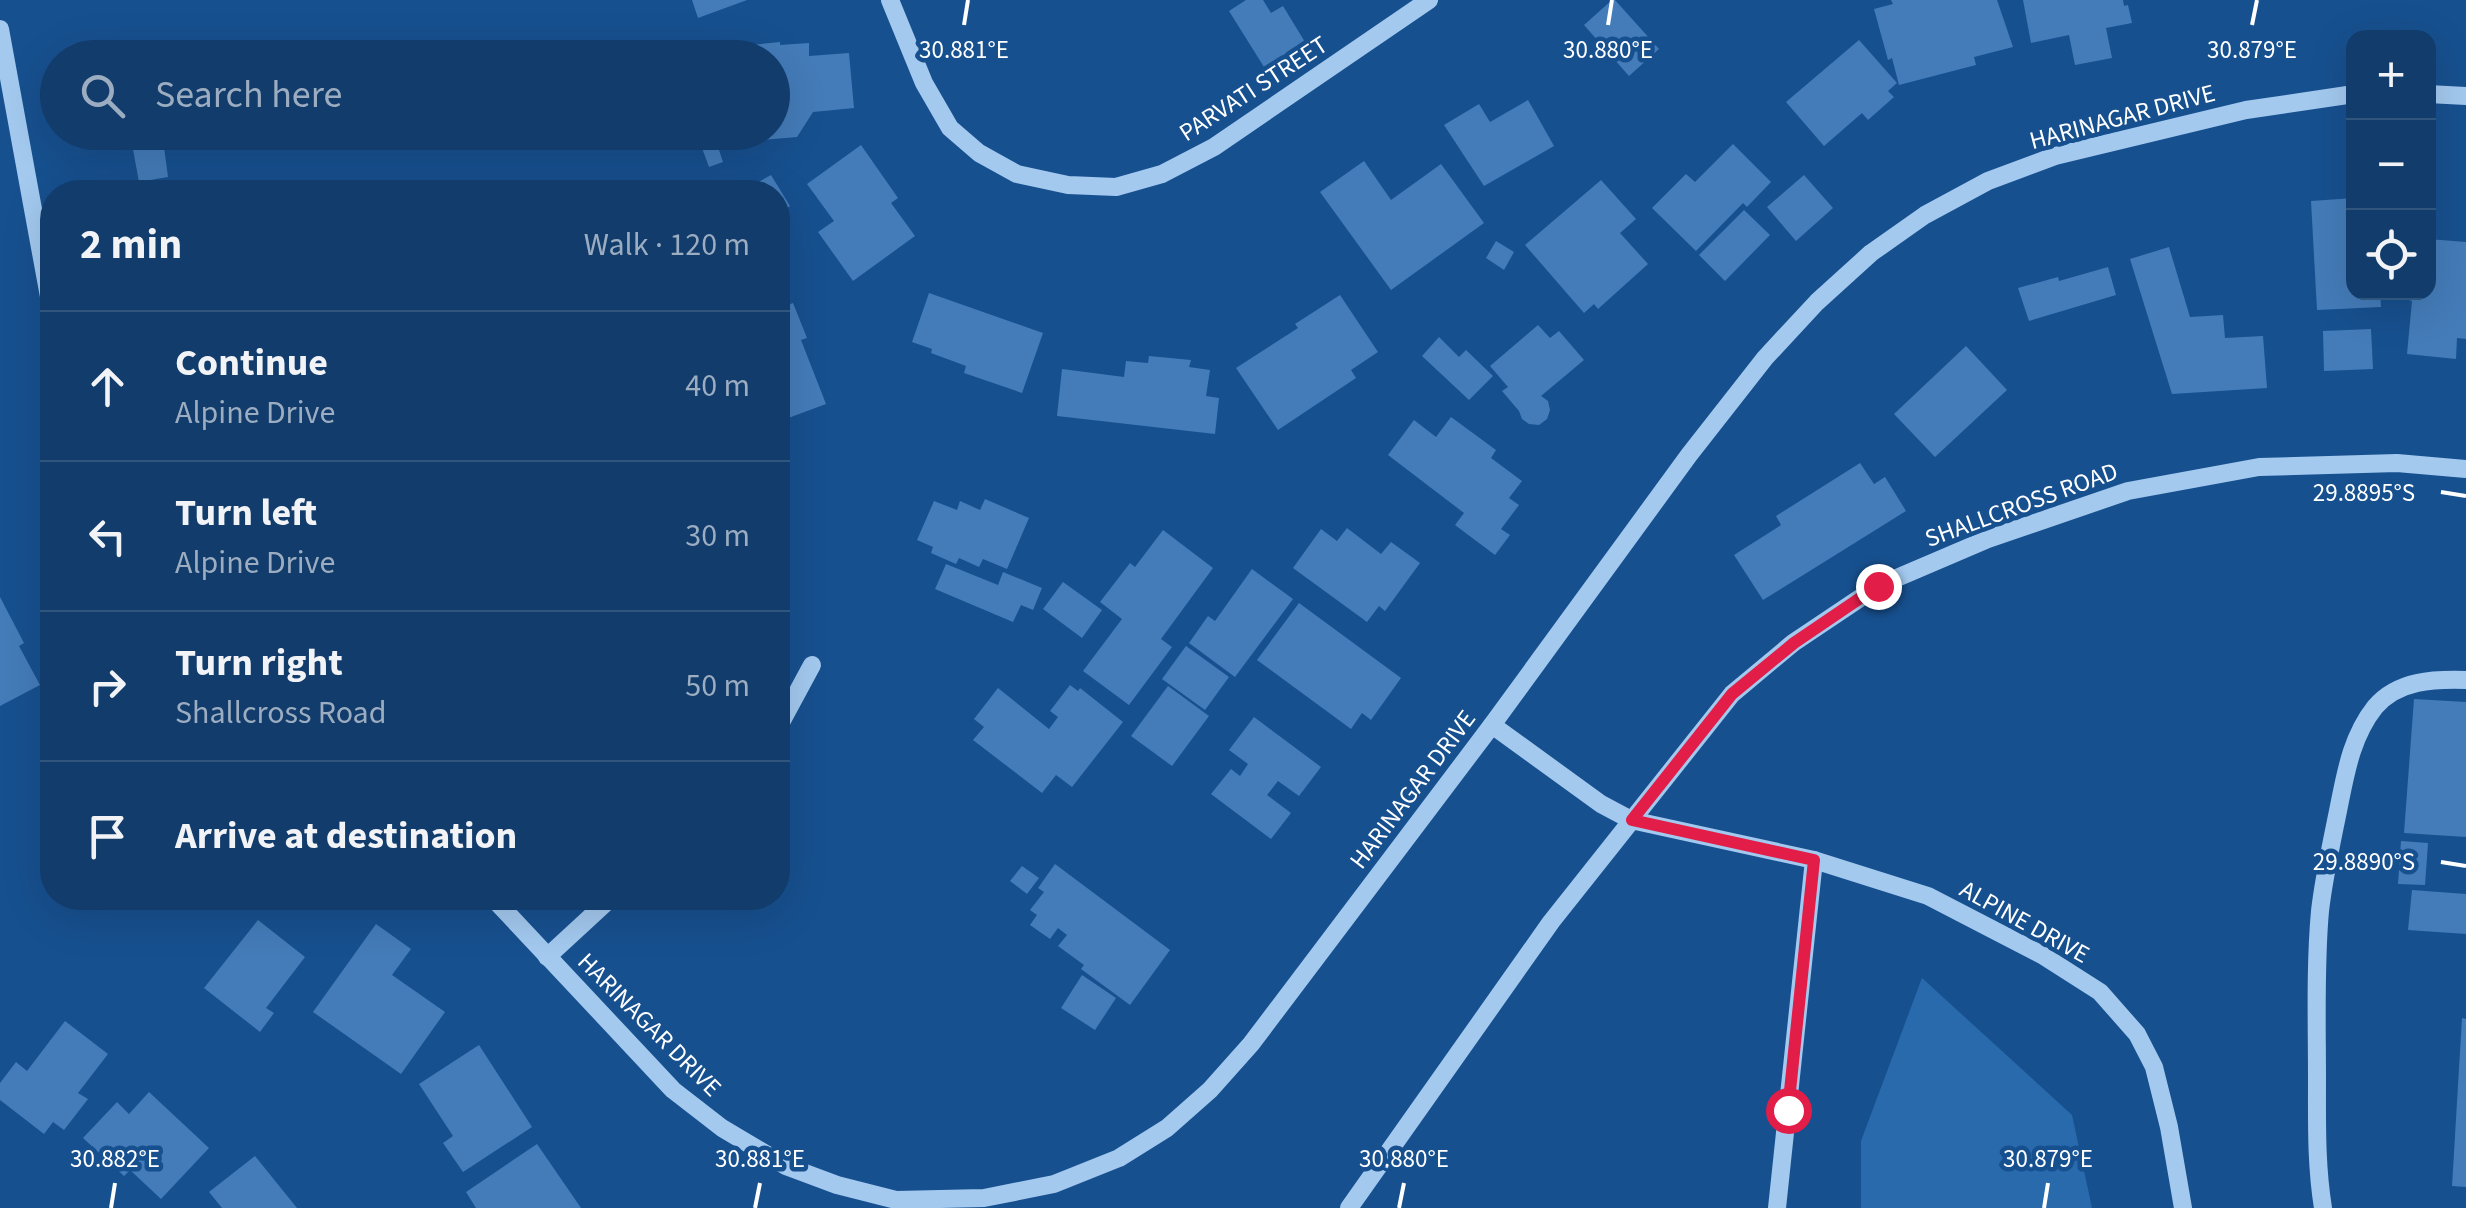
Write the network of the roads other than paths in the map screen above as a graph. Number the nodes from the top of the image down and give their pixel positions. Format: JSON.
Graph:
{"nodes":[{"id":1,"x":890,"y":0,"type":"edge"},
{"id":2,"x":1429,"y":0,"type":"edge"},
{"id":3,"x":0,"y":29,"type":"edge"},
{"id":4,"x":2436,"y":94,"type":"edge"},
{"id":5,"x":2346,"y":95,"type":"edge"},
{"id":6,"x":2466,"y":96,"type":"edge"},
{"id":7,"x":40,"y":247,"type":"edge"},
{"id":8,"x":2466,"y":470,"type":"edge"},
{"id":9,"x":812,"y":665,"type":"dead end"},
{"id":10,"x":2466,"y":680,"type":"edge"},
{"id":11,"x":790,"y":706,"type":"edge"},
{"id":12,"x":1492,"y":724,"type":"junction"},
{"id":13,"x":1632,"y":820,"type":"junction"},
{"id":14,"x":1814,"y":860,"type":"junction"},
{"id":15,"x":504,"y":910,"type":"edge"},
{"id":16,"x":598,"y":910,"type":"edge"},
{"id":17,"x":548,"y":957,"type":"junction"},
{"id":18,"x":896,"y":1204,"type":"edge"},
{"id":19,"x":1350,"y":1208,"type":"edge"},
{"id":20,"x":1777,"y":1208,"type":"edge"},
{"id":21,"x":2183,"y":1208,"type":"edge"},
{"id":22,"x":2323,"y":1208,"type":"edge"}],
"edges":[{"from":1,"to":2,"type":"street","name":"PARVATI STREET"},
{"from":3,"to":7,"type":"street"},
{"from":4,"to":6,"type":"street"},
{"from":5,"to":12,"type":"street","name":"HARINAGAR DRIVE"},
{"from":8,"to":13,"type":"street","name":"SHALLCROSS ROAD"},
{"from":9,"to":11,"type":"street"},
{"from":10,"to":22,"type":"street"},
{"from":12,"to":13,"type":"street","name":"ALPINE DRIVE"},
{"from":12,"to":18,"type":"street","name":"HARINAGAR DRIVE"},
{"from":13,"to":14,"type":"street","name":"ALPINE DRIVE"},
{"from":13,"to":19,"type":"street","name":"SHALLCROSS ROAD"},
{"from":14,"to":20,"type":"street"},
{"from":14,"to":21,"type":"street","name":"ALPINE DRIVE"},
{"from":15,"to":17,"type":"street","name":"HARINAGAR DRIVE"},
{"from":16,"to":17,"type":"street"},
{"from":17,"to":18,"type":"street","name":"HARINAGAR DRIVE"}]}
